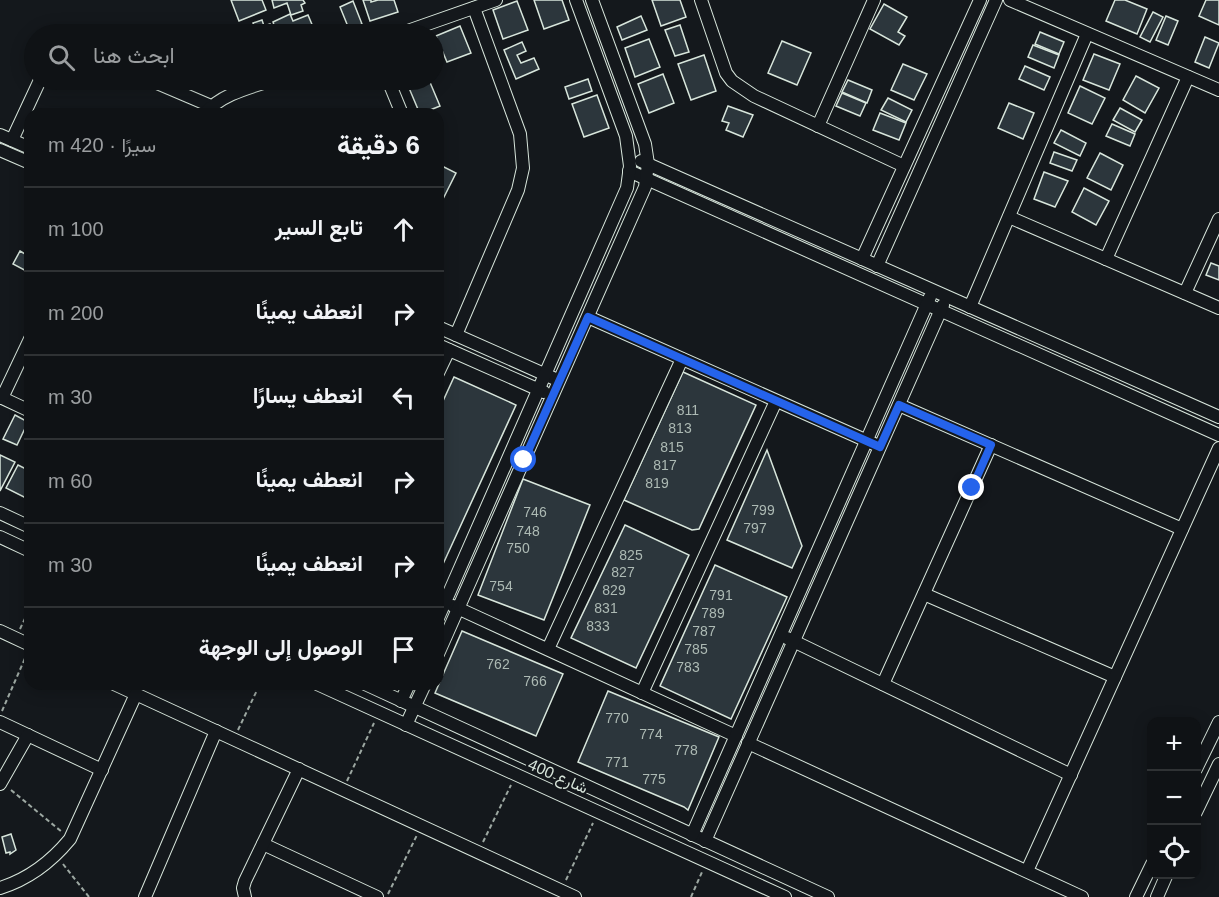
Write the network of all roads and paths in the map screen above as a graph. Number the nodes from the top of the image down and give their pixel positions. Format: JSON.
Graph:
{"nodes":[{"id":1,"x":496,"y":0,"type":"edge"},
{"id":2,"x":576,"y":0,"type":"edge"},
{"id":3,"x":592,"y":0,"type":"edge"},
{"id":4,"x":701,"y":0,"type":"edge"},
{"id":5,"x":874,"y":0,"type":"edge"},
{"id":6,"x":980,"y":0,"type":"edge"},
{"id":7,"x":996,"y":0,"type":"edge"},
{"id":8,"x":1010,"y":0,"type":"edge"},
{"id":9,"x":474,"y":8,"type":"junction"},
{"id":10,"x":428,"y":24,"type":"edge"},
{"id":11,"x":1087,"y":34,"type":"junction"},
{"id":12,"x":1188,"y":77,"type":"junction"},
{"id":13,"x":34,"y":90,"type":"edge"},
{"id":14,"x":169,"y":90,"type":"edge"},
{"id":15,"x":245,"y":90,"type":"edge"},
{"id":16,"x":392,"y":90,"type":"edge"},
{"id":17,"x":1219,"y":90,"type":"edge"},
{"id":18,"x":204,"y":108,"type":"edge"},
{"id":19,"x":211,"y":108,"type":"edge"},
{"id":20,"x":400,"y":108,"type":"edge"},
{"id":21,"x":818,"y":126,"type":"junction"},
{"id":22,"x":6,"y":137,"type":"edge"},
{"id":23,"x":24,"y":145,"type":"edge"},
{"id":24,"x":1,"y":154,"type":"edge"},
{"id":25,"x":629,"y":156,"type":"junction"},
{"id":26,"x":24,"y":161,"type":"edge"},
{"id":27,"x":648,"y":164,"type":"junction"},
{"id":28,"x":904,"y":166,"type":"junction"},
{"id":29,"x":629,"y":171,"type":"junction"},
{"id":30,"x":646,"y":179,"type":"junction"},
{"id":31,"x":1009,"y":217,"type":"junction"},
{"id":32,"x":1219,"y":219,"type":"edge"},
{"id":33,"x":862,"y":259,"type":"junction"},
{"id":34,"x":1106,"y":259,"type":"junction"},
{"id":35,"x":877,"y":266,"type":"junction"},
{"id":36,"x":933,"y":290,"type":"junction"},
{"id":37,"x":1185,"y":293,"type":"junction"},
{"id":38,"x":947,"y":297,"type":"junction"},
{"id":39,"x":927,"y":303,"type":"junction"},
{"id":40,"x":970,"y":307,"type":"junction"},
{"id":41,"x":1219,"y":308,"type":"edge"},
{"id":42,"x":941,"y":310,"type":"junction"},
{"id":43,"x":588,"y":317,"type":"junction"},
{"id":44,"x":444,"y":330,"type":"edge"},
{"id":45,"x":456,"y":335,"type":"junction"},
{"id":46,"x":444,"y":348,"type":"edge"},
{"id":47,"x":24,"y":351,"type":"edge"},
{"id":48,"x":682,"y":359,"type":"junction"},
{"id":49,"x":546,"y":374,"type":"junction"},
{"id":50,"x":560,"y":380,"type":"junction"},
{"id":51,"x":539,"y":390,"type":"junction"},
{"id":52,"x":553,"y":396,"type":"junction"},
{"id":53,"x":1,"y":397,"type":"edge"},
{"id":54,"x":776,"y":401,"type":"junction"},
{"id":55,"x":899,"y":405,"type":"junction"},
{"id":56,"x":24,"y":408,"type":"edge"},
{"id":57,"x":1219,"y":417,"type":"edge"},
{"id":58,"x":1219,"y":435,"type":"edge"},
{"id":59,"x":866,"y":441,"type":"junction"},
{"id":60,"x":991,"y":445,"type":"junction"},
{"id":61,"x":880,"y":447,"type":"junction"},
{"id":62,"x":1219,"y":448,"type":"edge"},
{"id":63,"x":0,"y":513,"type":"edge"},
{"id":64,"x":24,"y":524,"type":"edge"},
{"id":65,"x":1182,"y":529,"type":"junction"},
{"id":66,"x":0,"y":537,"type":"edge"},
{"id":67,"x":24,"y":548,"type":"edge"},
{"id":68,"x":924,"y":594,"type":"junction"},
{"id":69,"x":444,"y":595,"type":"edge"},
{"id":70,"x":444,"y":602,"type":"edge"},
{"id":71,"x":458,"y":608,"type":"junction"},
{"id":72,"x":24,"y":621,"type":"edge"},
{"id":73,"x":0,"y":631,"type":"edge"},
{"id":74,"x":781,"y":635,"type":"junction"},
{"id":75,"x":16,"y":638,"type":"junction"},
{"id":76,"x":444,"y":640,"type":"edge"},
{"id":77,"x":794,"y":641,"type":"junction"},
{"id":78,"x":24,"y":643,"type":"edge"},
{"id":79,"x":548,"y":650,"type":"junction"},
{"id":80,"x":24,"y":660,"type":"edge"},
{"id":81,"x":1115,"y":677,"type":"junction"},
{"id":82,"x":883,"y":684,"type":"junction"},
{"id":83,"x":127,"y":690,"type":"edge"},
{"id":84,"x":257,"y":690,"type":"edge"},
{"id":85,"x":330,"y":690,"type":"edge"},
{"id":86,"x":378,"y":690,"type":"edge"},
{"id":87,"x":406,"y":690,"type":"edge"},
{"id":88,"x":421,"y":690,"type":"edge"},
{"id":89,"x":642,"y":693,"type":"junction"},
{"id":90,"x":136,"y":694,"type":"junction"},
{"id":91,"x":401,"y":701,"type":"junction"},
{"id":92,"x":414,"y":707,"type":"junction"},
{"id":93,"x":379,"y":712,"type":"junction"},
{"id":94,"x":0,"y":715,"type":"edge"},
{"id":95,"x":0,"y":722,"type":"edge"},
{"id":96,"x":1219,"y":722,"type":"edge"},
{"id":97,"x":406,"y":725,"type":"junction"},
{"id":98,"x":216,"y":731,"type":"junction"},
{"id":99,"x":28,"y":735,"type":"junction"},
{"id":100,"x":736,"y":736,"type":"junction"},
{"id":101,"x":234,"y":739,"type":"junction"},
{"id":102,"x":748,"y":743,"type":"junction"},
{"id":103,"x":1201,"y":760,"type":"edge"},
{"id":104,"x":1219,"y":764,"type":"edge"},
{"id":105,"x":299,"y":769,"type":"junction"},
{"id":106,"x":102,"y":770,"type":"junction"},
{"id":107,"x":516,"y":775,"type":"junction"},
{"id":108,"x":1071,"y":775,"type":"junction"},
{"id":109,"x":1,"y":783,"type":"edge"},
{"id":110,"x":343,"y":790,"type":"junction"},
{"id":111,"x":1201,"y":803,"type":"edge"},
{"id":112,"x":598,"y":812,"type":"junction"},
{"id":113,"x":421,"y":826,"type":"junction"},
{"id":114,"x":692,"y":835,"type":"junction"},
{"id":115,"x":70,"y":839,"type":"junction"},
{"id":116,"x":705,"y":841,"type":"junction"},
{"id":117,"x":263,"y":844,"type":"junction"},
{"id":118,"x":478,"y":852,"type":"junction"},
{"id":119,"x":56,"y":855,"type":"junction"},
{"id":120,"x":706,"y":861,"type":"junction"},
{"id":121,"x":1027,"y":872,"type":"junction"},
{"id":122,"x":1147,"y":874,"type":"edge"},
{"id":123,"x":1165,"y":879,"type":"edge"},
{"id":124,"x":0,"y":888,"type":"edge"},
{"id":125,"x":242,"y":894,"type":"edge"},
{"id":126,"x":566,"y":894,"type":"edge"},
{"id":127,"x":89,"y":897,"type":"edge"},
{"id":128,"x":145,"y":897,"type":"edge"},
{"id":129,"x":377,"y":897,"type":"edge"},
{"id":130,"x":387,"y":897,"type":"edge"},
{"id":131,"x":691,"y":897,"type":"edge"},
{"id":132,"x":785,"y":897,"type":"edge"},
{"id":133,"x":828,"y":897,"type":"edge"},
{"id":134,"x":1082,"y":897,"type":"edge"},
{"id":135,"x":1136,"y":897,"type":"edge"},
{"id":136,"x":1157,"y":897,"type":"edge"}],
"edges":[{"from":1,"to":9,"type":"street"},
{"from":2,"to":25,"type":"street"},
{"from":3,"to":27,"type":"street"},
{"from":4,"to":21,"type":"street"},
{"from":5,"to":21,"type":"street"},
{"from":6,"to":28,"type":"street"},
{"from":7,"to":35,"type":"street"},
{"from":8,"to":11,"type":"street"},
{"from":9,"to":10,"type":"street"},
{"from":9,"to":45,"type":"street"},
{"from":11,"to":12,"type":"street"},
{"from":11,"to":31,"type":"street"},
{"from":12,"to":17,"type":"street"},
{"from":12,"to":34,"type":"street"},
{"from":13,"to":22,"type":"street"},
{"from":14,"to":18,"type":"street"},
{"from":15,"to":19,"type":"street"},
{"from":16,"to":20,"type":"street"},
{"from":21,"to":28,"type":"street"},
{"from":22,"to":23,"type":"street"},
{"from":24,"to":26,"type":"street"},
{"from":25,"to":27,"type":"street"},
{"from":25,"to":29,"type":"street"},
{"from":27,"to":30,"type":"street"},
{"from":27,"to":33,"type":"street"},
{"from":28,"to":33,"type":"street"},
{"from":29,"to":30,"type":"street"},
{"from":29,"to":49,"type":"street"},
{"from":30,"to":39,"type":"street"},
{"from":30,"to":43,"type":"street"},
{"from":31,"to":34,"type":"street"},
{"from":31,"to":40,"type":"street"},
{"from":32,"to":37,"type":"street"},
{"from":33,"to":35,"type":"street"},
{"from":34,"to":37,"type":"street"},
{"from":35,"to":36,"type":"street"},
{"from":36,"to":38,"type":"street"},
{"from":36,"to":39,"type":"street"},
{"from":37,"to":41,"type":"street"},
{"from":38,"to":40,"type":"street"},
{"from":38,"to":42,"type":"street"},
{"from":39,"to":42,"type":"street"},
{"from":39,"to":59,"type":"street"},
{"from":40,"to":57,"type":"street"},
{"from":42,"to":55,"type":"street"},
{"from":42,"to":58,"type":"street"},
{"from":43,"to":48,"type":"street"},
{"from":43,"to":50,"type":"street"},
{"from":44,"to":45,"type":"street"},
{"from":45,"to":49,"type":"street"},
{"from":46,"to":51,"type":"street"},
{"from":47,"to":53,"type":"street"},
{"from":48,"to":54,"type":"street"},
{"from":48,"to":79,"type":"street"},
{"from":49,"to":50,"type":"street"},
{"from":49,"to":51,"type":"street"},
{"from":50,"to":52,"type":"street"},
{"from":51,"to":52,"type":"street"},
{"from":51,"to":69,"type":"street"},
{"from":52,"to":71,"type":"street"},
{"from":53,"to":56,"type":"street"},
{"from":54,"to":59,"type":"street"},
{"from":54,"to":89,"type":"street"},
{"from":55,"to":60,"type":"street"},
{"from":55,"to":61,"type":"street"},
{"from":59,"to":61,"type":"street"},
{"from":59,"to":74,"type":"street"},
{"from":60,"to":65,"type":"street"},
{"from":60,"to":68,"type":"street"},
{"from":61,"to":77,"type":"street"},
{"from":62,"to":65,"type":"street"},
{"from":63,"to":64,"type":"street"},
{"from":65,"to":81,"type":"street"},
{"from":66,"to":67,"type":"street"},
{"from":68,"to":81,"type":"street"},
{"from":68,"to":82,"type":"street"},
{"from":70,"to":71,"type":"street"},
{"from":71,"to":76,"type":"street"},
{"from":71,"to":79,"type":"street"},
{"from":72,"to":75,"type":"path"},
{"from":73,"to":75,"type":"street"},
{"from":74,"to":77,"type":"street"},
{"from":74,"to":100,"type":"street"},
{"from":75,"to":78,"type":"street"},
{"from":77,"to":82,"type":"street"},
{"from":77,"to":102,"type":"street"},
{"from":79,"to":89,"type":"street"},
{"from":80,"to":94,"type":"path"},
{"from":81,"to":108,"type":"street"},
{"from":82,"to":108,"type":"street"},
{"from":83,"to":90,"type":"street"},
{"from":84,"to":101,"type":"path"},
{"from":85,"to":93,"type":"street","name":"شارع 400"},
{"from":86,"to":91,"type":"street","name":"شارع 400"},
{"from":87,"to":91,"type":"street"},
{"from":88,"to":92,"type":"street"},
{"from":89,"to":100,"type":"street"},
{"from":90,"to":98,"type":"street"},
{"from":90,"to":106,"type":"street"},
{"from":91,"to":92,"type":"street","name":"شارع 400"},
{"from":92,"to":97,"type":"street"},
{"from":92,"to":114,"type":"street","name":"شارع 400"},
{"from":93,"to":97,"type":"street","name":"شارع 400"},
{"from":93,"to":110,"type":"path"},
{"from":95,"to":99,"type":"street"},
{"from":96,"to":103,"type":"street"},
{"from":97,"to":107,"type":"street","name":"شارع 400"},
{"from":98,"to":101,"type":"street"},
{"from":98,"to":128,"type":"street"},
{"from":99,"to":106,"type":"street"},
{"from":99,"to":109,"type":"street"},
{"from":100,"to":114,"type":"street"},
{"from":101,"to":105,"type":"street"},
{"from":102,"to":116,"type":"street"},
{"from":102,"to":121,"type":"street"},
{"from":104,"to":111,"type":"street"},
{"from":105,"to":110,"type":"street"},
{"from":105,"to":117,"type":"street"},
{"from":106,"to":115,"type":"street"},
{"from":107,"to":112,"type":"street","name":"شارع 400"},
{"from":107,"to":118,"type":"path"},
{"from":108,"to":121,"type":"street"},
{"from":109,"to":115,"type":"path"},
{"from":110,"to":113,"type":"street"},
{"from":112,"to":120,"type":"street","name":"شارع 400"},
{"from":112,"to":126,"type":"path"},
{"from":113,"to":118,"type":"street"},
{"from":113,"to":130,"type":"path"},
{"from":114,"to":116,"type":"street","name":"شارع 400"},
{"from":115,"to":119,"type":"street"},
{"from":116,"to":133,"type":"street","name":"شارع 400"},
{"from":117,"to":125,"type":"street"},
{"from":117,"to":129,"type":"street"},
{"from":118,"to":126,"type":"street"},
{"from":119,"to":124,"type":"street"},
{"from":119,"to":127,"type":"path"},
{"from":120,"to":131,"type":"path"},
{"from":120,"to":132,"type":"street","name":"شارع 400"},
{"from":121,"to":134,"type":"street"},
{"from":122,"to":135,"type":"street"},
{"from":123,"to":136,"type":"street"}]}
